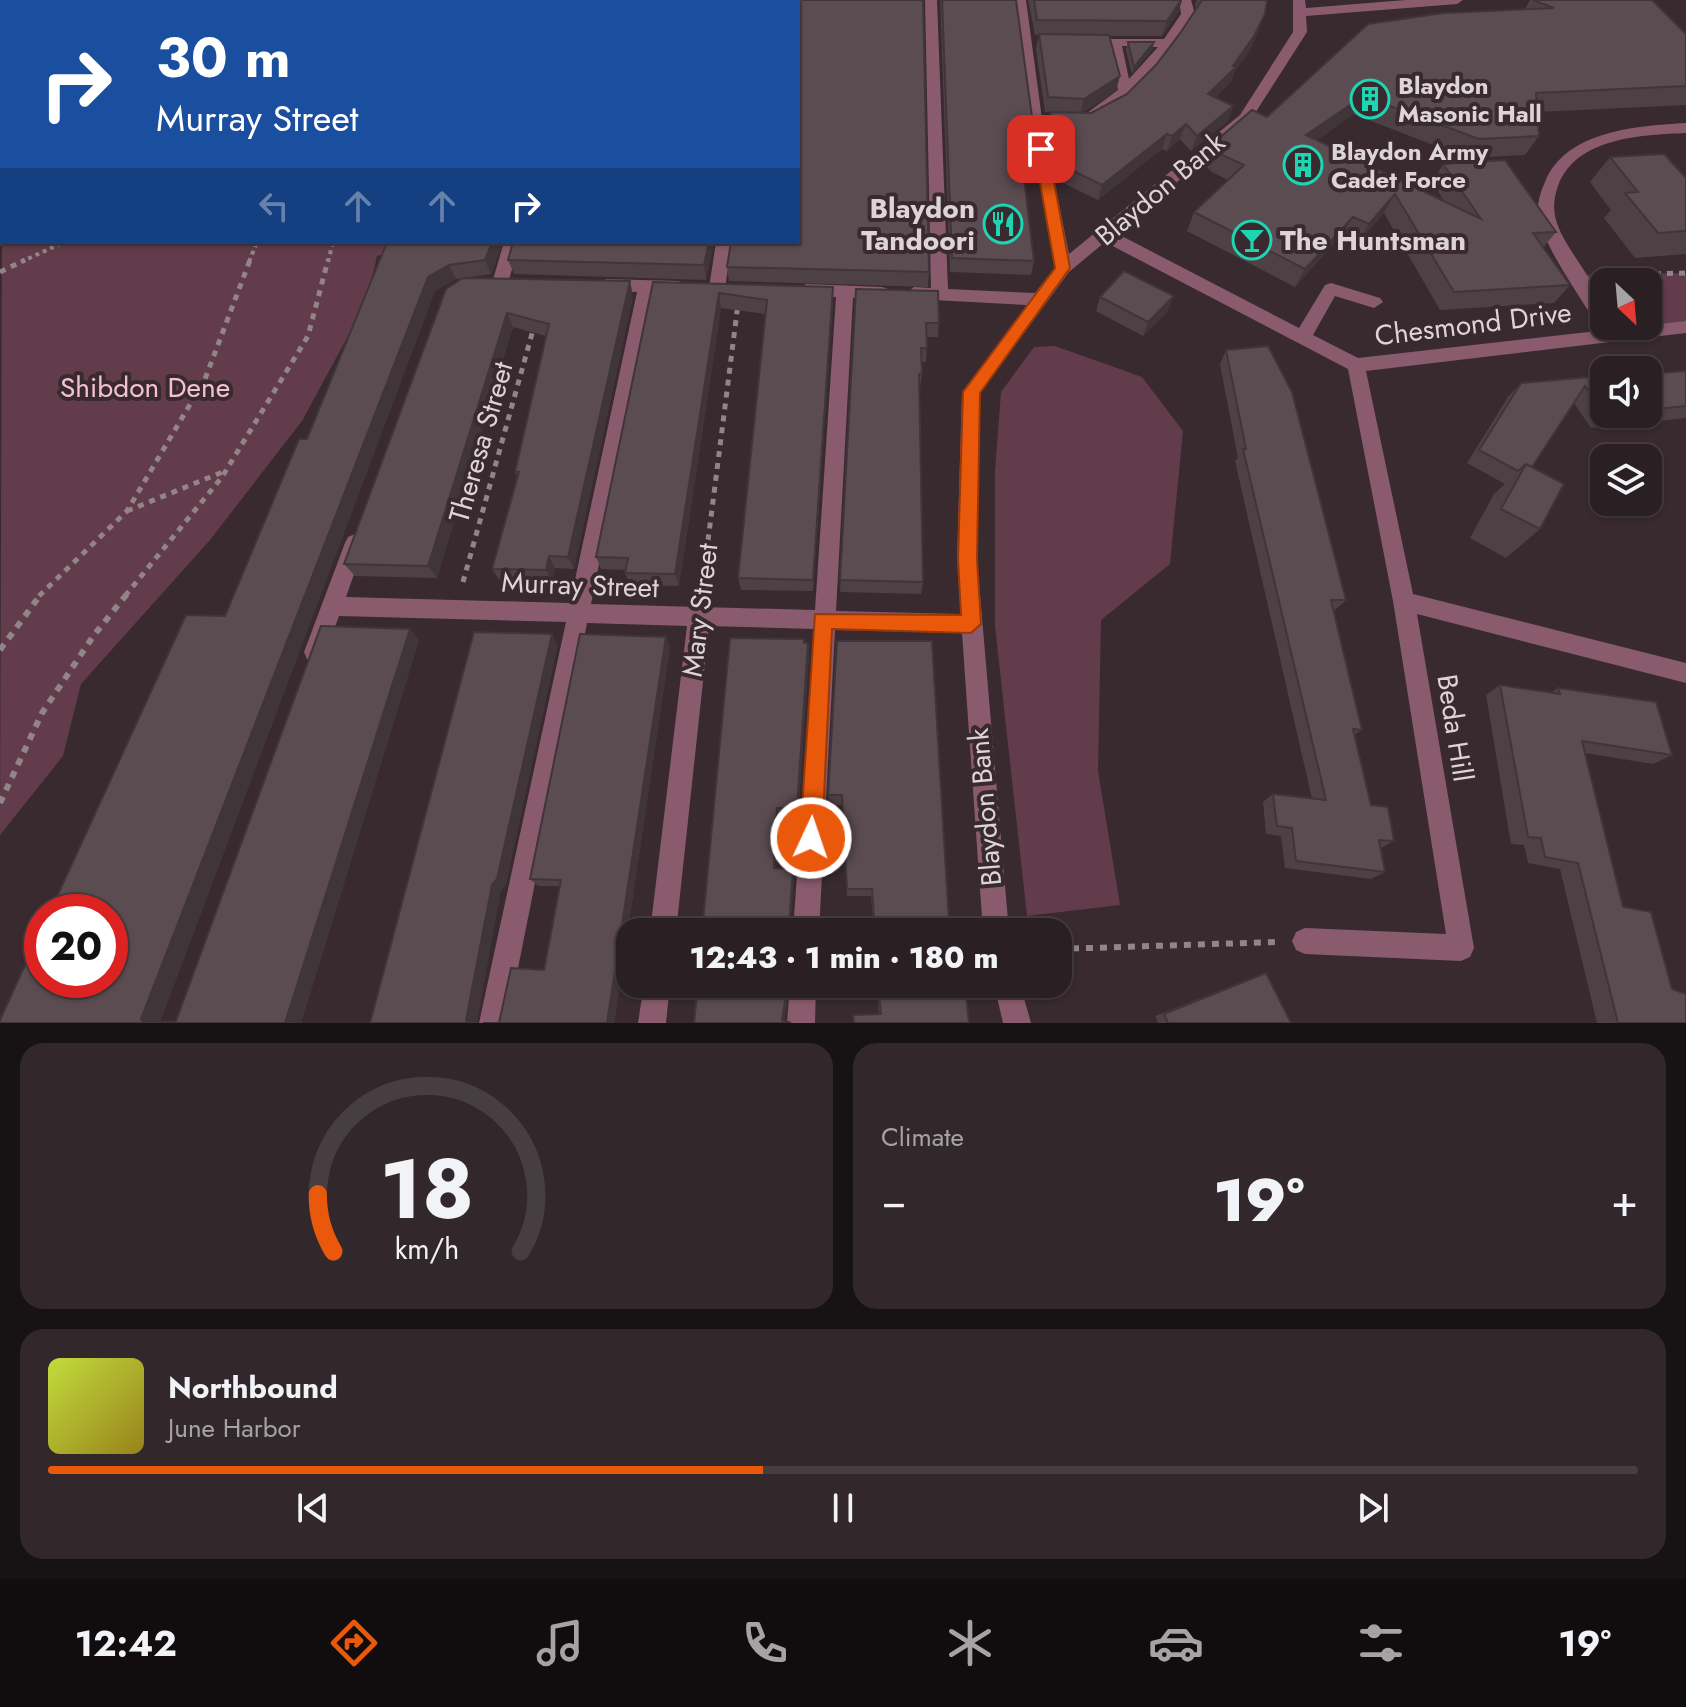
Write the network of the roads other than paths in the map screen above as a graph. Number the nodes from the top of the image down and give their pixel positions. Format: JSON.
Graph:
{"nodes":[{"id":1,"x":931,"y":0,"type":"edge"},
{"id":2,"x":1020,"y":0,"type":"edge"},
{"id":3,"x":1185,"y":0,"type":"edge"},
{"id":4,"x":1457,"y":0,"type":"edge"},
{"id":5,"x":1300,"y":6,"type":"edge"},
{"id":6,"x":1069,"y":42,"type":"edge"},
{"id":7,"x":1114,"y":42,"type":"junction"},
{"id":8,"x":1170,"y":43,"type":"junction"},
{"id":9,"x":1125,"y":91,"type":"junction"},
{"id":10,"x":1072,"y":121,"type":"edge"},
{"id":11,"x":1686,"y":128,"type":"edge"},
{"id":12,"x":1106,"y":235,"type":"junction"},
{"id":13,"x":511,"y":244,"type":"edge"},
{"id":14,"x":724,"y":244,"type":"edge"},
{"id":15,"x":1063,"y":268,"type":"junction"},
{"id":16,"x":500,"y":283,"type":"edge"},
{"id":17,"x":591,"y":285,"type":"edge"},
{"id":18,"x":647,"y":286,"type":"junction"},
{"id":19,"x":717,"y":288,"type":"junction"},
{"id":20,"x":740,"y":289,"type":"edge"},
{"id":21,"x":784,"y":290,"type":"edge"},
{"id":22,"x":845,"y":292,"type":"junction"},
{"id":23,"x":940,"y":294,"type":"junction"},
{"id":24,"x":1037,"y":299,"type":"junction"},
{"id":25,"x":1590,"y":299,"type":"edge"},
{"id":26,"x":1374,"y":302,"type":"dead end"},
{"id":27,"x":1662,"y":327,"type":"edge"},
{"id":28,"x":1686,"y":327,"type":"edge"},
{"id":29,"x":1590,"y":330,"type":"edge"},
{"id":30,"x":1304,"y":335,"type":"junction"},
{"id":31,"x":1356,"y":365,"type":"junction"},
{"id":32,"x":363,"y":518,"type":"edge"},
{"id":33,"x":1404,"y":601,"type":"junction"},
{"id":34,"x":332,"y":606,"type":"junction"},
{"id":35,"x":578,"y":613,"type":"junction"},
{"id":36,"x":699,"y":617,"type":"junction"},
{"id":37,"x":822,"y":620,"type":"junction"},
{"id":38,"x":971,"y":624,"type":"junction"},
{"id":39,"x":309,"y":666,"type":"edge"},
{"id":40,"x":1686,"y":673,"type":"edge"},
{"id":41,"x":665,"y":918,"type":"edge"},
{"id":42,"x":807,"y":918,"type":"edge"},
{"id":43,"x":995,"y":918,"type":"edge"},
{"id":44,"x":1305,"y":941,"type":"road end"},
{"id":45,"x":655,"y":998,"type":"edge"},
{"id":46,"x":802,"y":998,"type":"edge"},
{"id":47,"x":1011,"y":998,"type":"edge"},
{"id":48,"x":493,"y":1023,"type":"edge"},
{"id":49,"x":652,"y":1023,"type":"edge"},
{"id":50,"x":801,"y":1023,"type":"edge"},
{"id":51,"x":1017,"y":1023,"type":"edge"}],
"edges":[{"from":1,"to":23,"type":"street"},
{"from":2,"to":15,"type":"street"},
{"from":3,"to":8,"type":"street"},
{"from":4,"to":5,"type":"street"},
{"from":5,"to":12,"type":"street","name":"Blaydon Bank"},
{"from":6,"to":7,"type":"street"},
{"from":7,"to":8,"type":"street"},
{"from":7,"to":9,"type":"street"},
{"from":8,"to":9,"type":"street"},
{"from":9,"to":10,"type":"street"},
{"from":11,"to":25,"type":"street"},
{"from":12,"to":15,"type":"street","name":"Blaydon Bank"},
{"from":12,"to":30,"type":"street","name":"Chesmond Drive"},
{"from":13,"to":16,"type":"street"},
{"from":14,"to":19,"type":"street"},
{"from":15,"to":24,"type":"street","name":"Blaydon Bank"},
{"from":17,"to":18,"type":"street"},
{"from":18,"to":19,"type":"street"},
{"from":18,"to":35,"type":"street"},
{"from":19,"to":20,"type":"street"},
{"from":21,"to":22,"type":"street"},
{"from":22,"to":23,"type":"street"},
{"from":22,"to":37,"type":"street"},
{"from":23,"to":24,"type":"street"},
{"from":24,"to":38,"type":"street","name":"Blaydon Bank"},
{"from":26,"to":30,"type":"street"},
{"from":27,"to":28,"type":"street","name":"Chesmond Drive"},
{"from":29,"to":31,"type":"street","name":"Chesmond Drive"},
{"from":30,"to":31,"type":"street","name":"Chesmond Drive"},
{"from":31,"to":33,"type":"street","name":"Beda Hill"},
{"from":32,"to":34,"type":"street"},
{"from":33,"to":40,"type":"street"},
{"from":33,"to":44,"type":"street","name":"Beda Hill"},
{"from":34,"to":35,"type":"street","name":"Murray Street"},
{"from":34,"to":39,"type":"street"},
{"from":35,"to":36,"type":"street","name":"Murray Street"},
{"from":35,"to":48,"type":"street"},
{"from":36,"to":37,"type":"street","name":"Murray Street"},
{"from":36,"to":41,"type":"street","name":"Mary Street"},
{"from":37,"to":38,"type":"street","name":"Murray Street"},
{"from":37,"to":42,"type":"street"},
{"from":38,"to":43,"type":"street","name":"Blaydon Bank"},
{"from":45,"to":49,"type":"street"},
{"from":46,"to":50,"type":"street"},
{"from":47,"to":51,"type":"street"}]}
